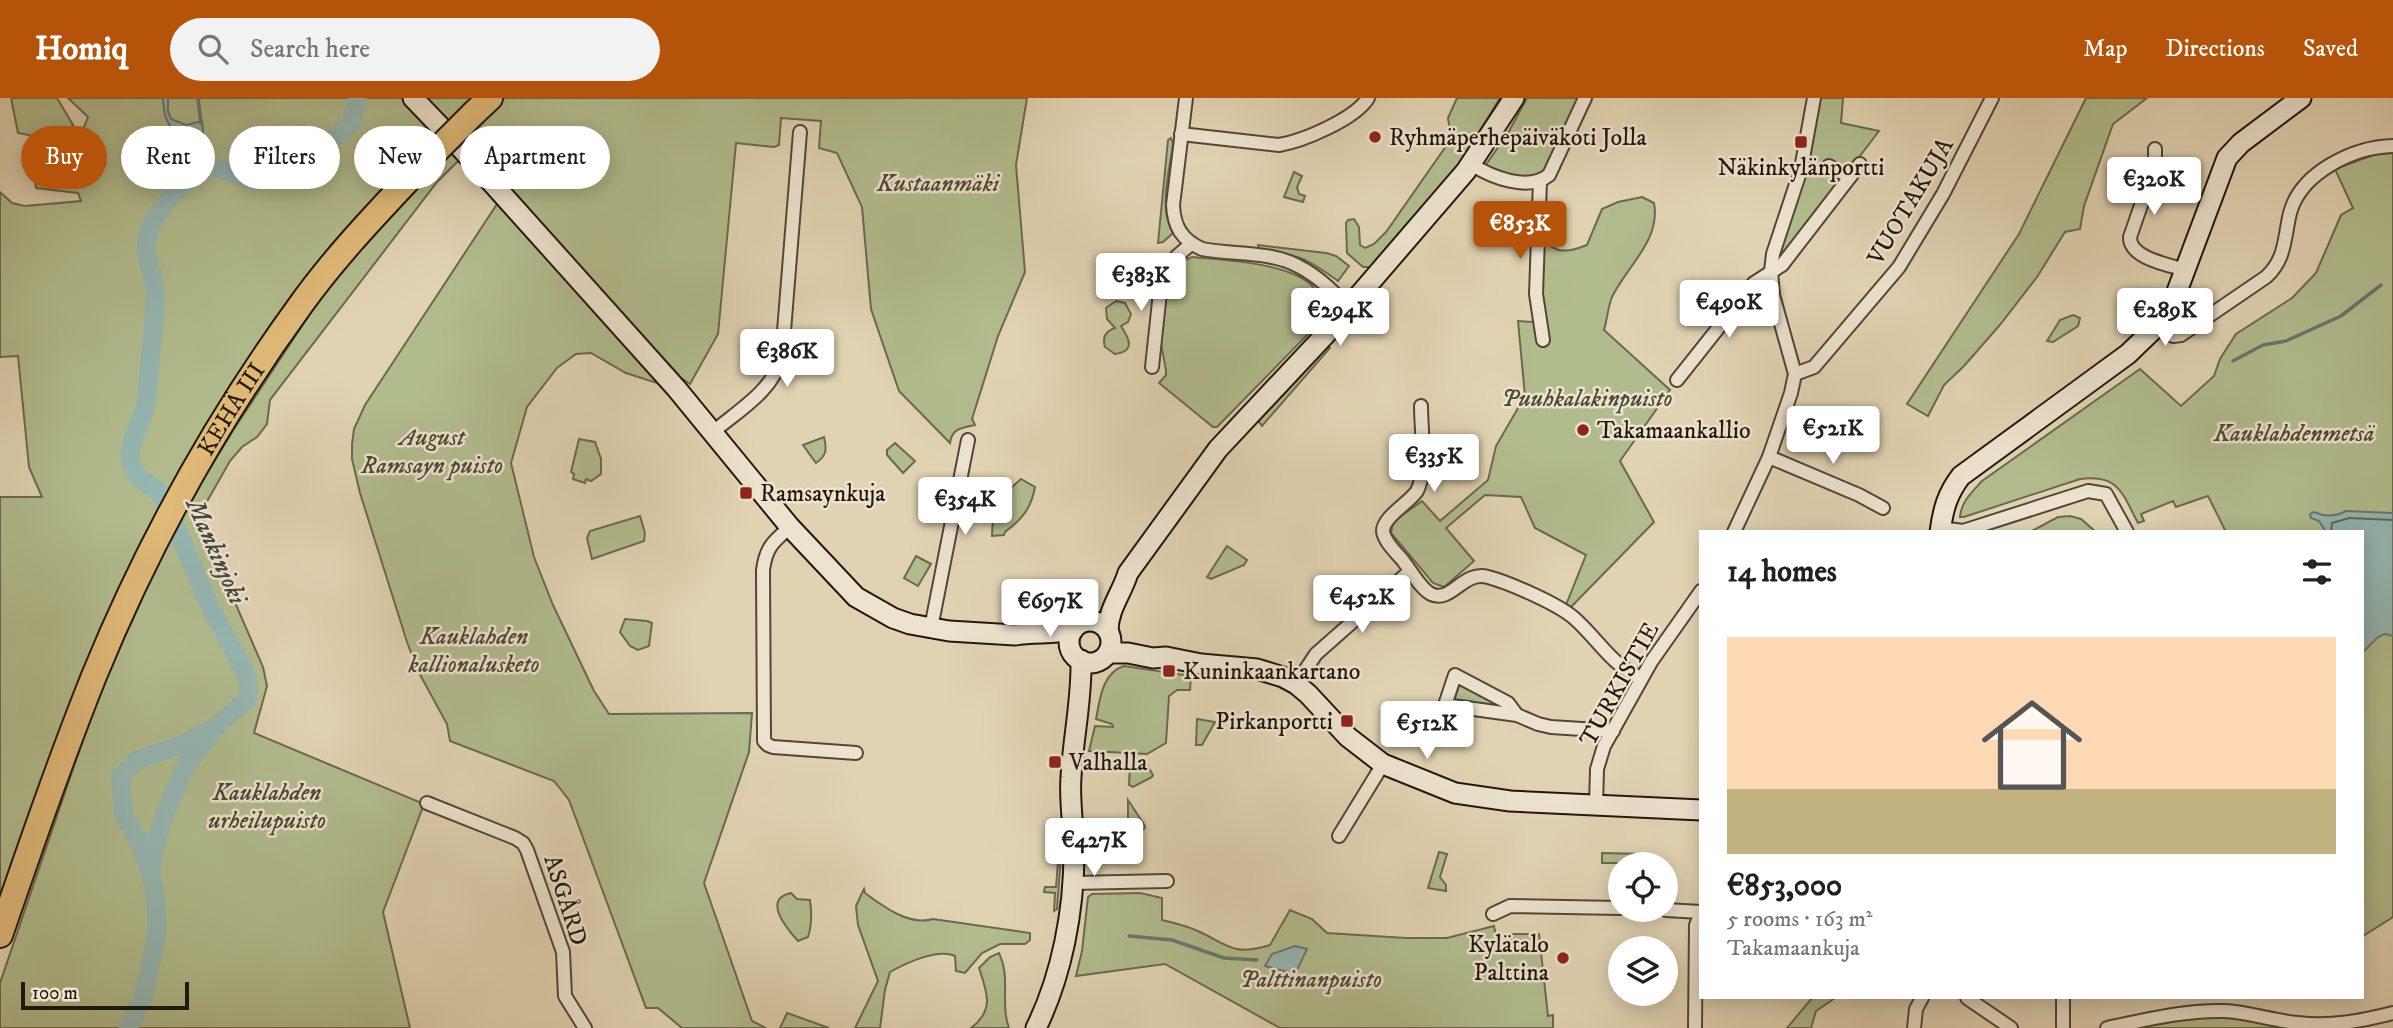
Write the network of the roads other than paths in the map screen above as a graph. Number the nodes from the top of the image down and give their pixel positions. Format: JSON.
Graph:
{"nodes":[{"id":1,"x":413,"y":98,"type":"edge"},
{"id":2,"x":1186,"y":98,"type":"edge"},
{"id":3,"x":1514,"y":98,"type":"edge"},
{"id":4,"x":1585,"y":98,"type":"edge"},
{"id":5,"x":1814,"y":98,"type":"edge"},
{"id":6,"x":1992,"y":98,"type":"edge"},
{"id":7,"x":2290,"y":101,"type":"edge"},
{"id":8,"x":1365,"y":102,"type":"edge"},
{"id":9,"x":483,"y":105,"type":"edge"},
{"id":10,"x":800,"y":132,"type":"dead end"},
{"id":11,"x":1181,"y":134,"type":"junction"},
{"id":12,"x":2393,"y":146,"type":"edge"},
{"id":13,"x":2155,"y":149,"type":"dead end"},
{"id":14,"x":1471,"y":164,"type":"junction"},
{"id":15,"x":1860,"y":164,"type":"dead end"},
{"id":16,"x":1829,"y":166,"type":"dead end"},
{"id":17,"x":1850,"y":177,"type":"junction"},
{"id":18,"x":1541,"y":180,"type":"junction"},
{"id":19,"x":1191,"y":244,"type":"junction"},
{"id":20,"x":2186,"y":270,"type":"junction"},
{"id":21,"x":1771,"y":271,"type":"junction"},
{"id":22,"x":1349,"y":307,"type":"junction"},
{"id":23,"x":2156,"y":327,"type":"junction"},
{"id":24,"x":1543,"y":340,"type":"dead end"},
{"id":25,"x":1152,"y":367,"type":"dead end"},
{"id":26,"x":1795,"y":373,"type":"junction"},
{"id":27,"x":1677,"y":380,"type":"dead end"},
{"id":28,"x":1421,"y":406,"type":"dead end"},
{"id":29,"x":713,"y":432,"type":"junction"},
{"id":30,"x":968,"y":440,"type":"dead end"},
{"id":31,"x":1769,"y":457,"type":"junction"},
{"id":32,"x":1883,"y":508,"type":"dead end"},
{"id":33,"x":790,"y":527,"type":"junction"},
{"id":34,"x":1735,"y":530,"type":"edge"},
{"id":35,"x":1940,"y":530,"type":"edge"},
{"id":36,"x":1966,"y":530,"type":"edge"},
{"id":37,"x":2126,"y":530,"type":"edge"},
{"id":38,"x":1410,"y":571,"type":"junction"},
{"id":39,"x":1128,"y":573,"type":"junction"},
{"id":40,"x":1699,"y":594,"type":"edge"},
{"id":41,"x":1081,"y":626,"type":"junction"},
{"id":42,"x":931,"y":628,"type":"junction"},
{"id":43,"x":1015,"y":635,"type":"junction"},
{"id":44,"x":1096,"y":649,"type":"junction"},
{"id":45,"x":1641,"y":678,"type":"junction"},
{"id":46,"x":1296,"y":684,"type":"junction"},
{"id":47,"x":1517,"y":715,"type":"junction"},
{"id":48,"x":1613,"y":732,"type":"junction"},
{"id":49,"x":856,"y":753,"type":"dead end"},
{"id":50,"x":1383,"y":764,"type":"junction"},
{"id":51,"x":427,"y":803,"type":"dead end"},
{"id":52,"x":1596,"y":805,"type":"junction"},
{"id":53,"x":1699,"y":810,"type":"edge"},
{"id":54,"x":1339,"y":836,"type":"dead end"},
{"id":55,"x":1167,"y":881,"type":"dead end"},
{"id":56,"x":1073,"y":883,"type":"junction"},
{"id":57,"x":1608,"y":908,"type":"edge"},
{"id":58,"x":1678,"y":911,"type":"edge"},
{"id":59,"x":1699,"y":912,"type":"edge"},
{"id":60,"x":1493,"y":914,"type":"dead end"},
{"id":61,"x":1699,"y":917,"type":"edge"},
{"id":62,"x":0,"y":935,"type":"edge"},
{"id":63,"x":1921,"y":999,"type":"edge"},
{"id":64,"x":1968,"y":999,"type":"edge"},
{"id":65,"x":2063,"y":999,"type":"edge"},
{"id":66,"x":2219,"y":999,"type":"edge"},
{"id":67,"x":2221,"y":1011,"type":"junction"},
{"id":68,"x":2393,"y":1013,"type":"edge"},
{"id":69,"x":585,"y":1028,"type":"edge"},
{"id":70,"x":1036,"y":1028,"type":"edge"},
{"id":71,"x":1695,"y":1028,"type":"edge"},
{"id":72,"x":1914,"y":1028,"type":"edge"},
{"id":73,"x":2011,"y":1028,"type":"edge"},
{"id":74,"x":2063,"y":1028,"type":"edge"},
{"id":75,"x":2107,"y":1028,"type":"edge"}],
"edges":[{"from":1,"to":29,"type":"street"},
{"from":2,"to":11,"type":"street"},
{"from":3,"to":14,"type":"street"},
{"from":4,"to":18,"type":"street"},
{"from":5,"to":21,"type":"street"},
{"from":6,"to":26,"type":"street","name":"VUOTAKUJA"},
{"from":7,"to":20,"type":"street"},
{"from":8,"to":11,"type":"street"},
{"from":9,"to":62,"type":"highway","name":"KEHÄ III","bridge":true},
{"from":10,"to":29,"type":"street"},
{"from":11,"to":19,"type":"street"},
{"from":12,"to":23,"type":"street"},
{"from":13,"to":20,"type":"street"},
{"from":14,"to":18,"type":"street"},
{"from":14,"to":22,"type":"street"},
{"from":15,"to":17,"type":"street"},
{"from":16,"to":17,"type":"street"},
{"from":17,"to":21,"type":"street"},
{"from":18,"to":24,"type":"street"},
{"from":19,"to":22,"type":"street"},
{"from":19,"to":25,"type":"street"},
{"from":20,"to":23,"type":"street"},
{"from":21,"to":26,"type":"street"},
{"from":21,"to":27,"type":"street"},
{"from":22,"to":39,"type":"street"},
{"from":23,"to":35,"type":"street"},
{"from":26,"to":31,"type":"street"},
{"from":28,"to":38,"type":"street"},
{"from":29,"to":33,"type":"street"},
{"from":30,"to":42,"type":"street"},
{"from":31,"to":32,"type":"street"},
{"from":31,"to":34,"type":"street"},
{"from":33,"to":42,"type":"street"},
{"from":33,"to":49,"type":"street"},
{"from":36,"to":37,"type":"street"},
{"from":38,"to":45,"type":"street"},
{"from":38,"to":46,"type":"street"},
{"from":39,"to":41,"type":"street"},
{"from":39,"to":44,"type":"street"},
{"from":40,"to":45,"type":"street","name":"TURKISTIE"},
{"from":41,"to":43,"type":"street"},
{"from":41,"to":44,"type":"street"},
{"from":41,"to":44,"type":"street"},
{"from":42,"to":43,"type":"street"},
{"from":43,"to":44,"type":"street"},
{"from":44,"to":46,"type":"street"},
{"from":44,"to":56,"type":"street"},
{"from":45,"to":48,"type":"street","name":"TURKISTIE"},
{"from":46,"to":50,"type":"street"},
{"from":47,"to":47,"type":"street"},
{"from":47,"to":48,"type":"street"},
{"from":48,"to":52,"type":"street","name":"TURKISTIE"},
{"from":50,"to":52,"type":"street"},
{"from":50,"to":54,"type":"street"},
{"from":51,"to":69,"type":"street","name":"ASGÅRD"},
{"from":52,"to":53,"type":"street"},
{"from":55,"to":56,"type":"street"},
{"from":56,"to":70,"type":"street"},
{"from":57,"to":60,"type":"street"},
{"from":58,"to":59,"type":"street"},
{"from":61,"to":71,"type":"street"},
{"from":63,"to":72,"type":"street"},
{"from":64,"to":73,"type":"street"},
{"from":65,"to":74,"type":"street"},
{"from":66,"to":67,"type":"street"},
{"from":67,"to":68,"type":"street"},
{"from":67,"to":75,"type":"street"}]}
